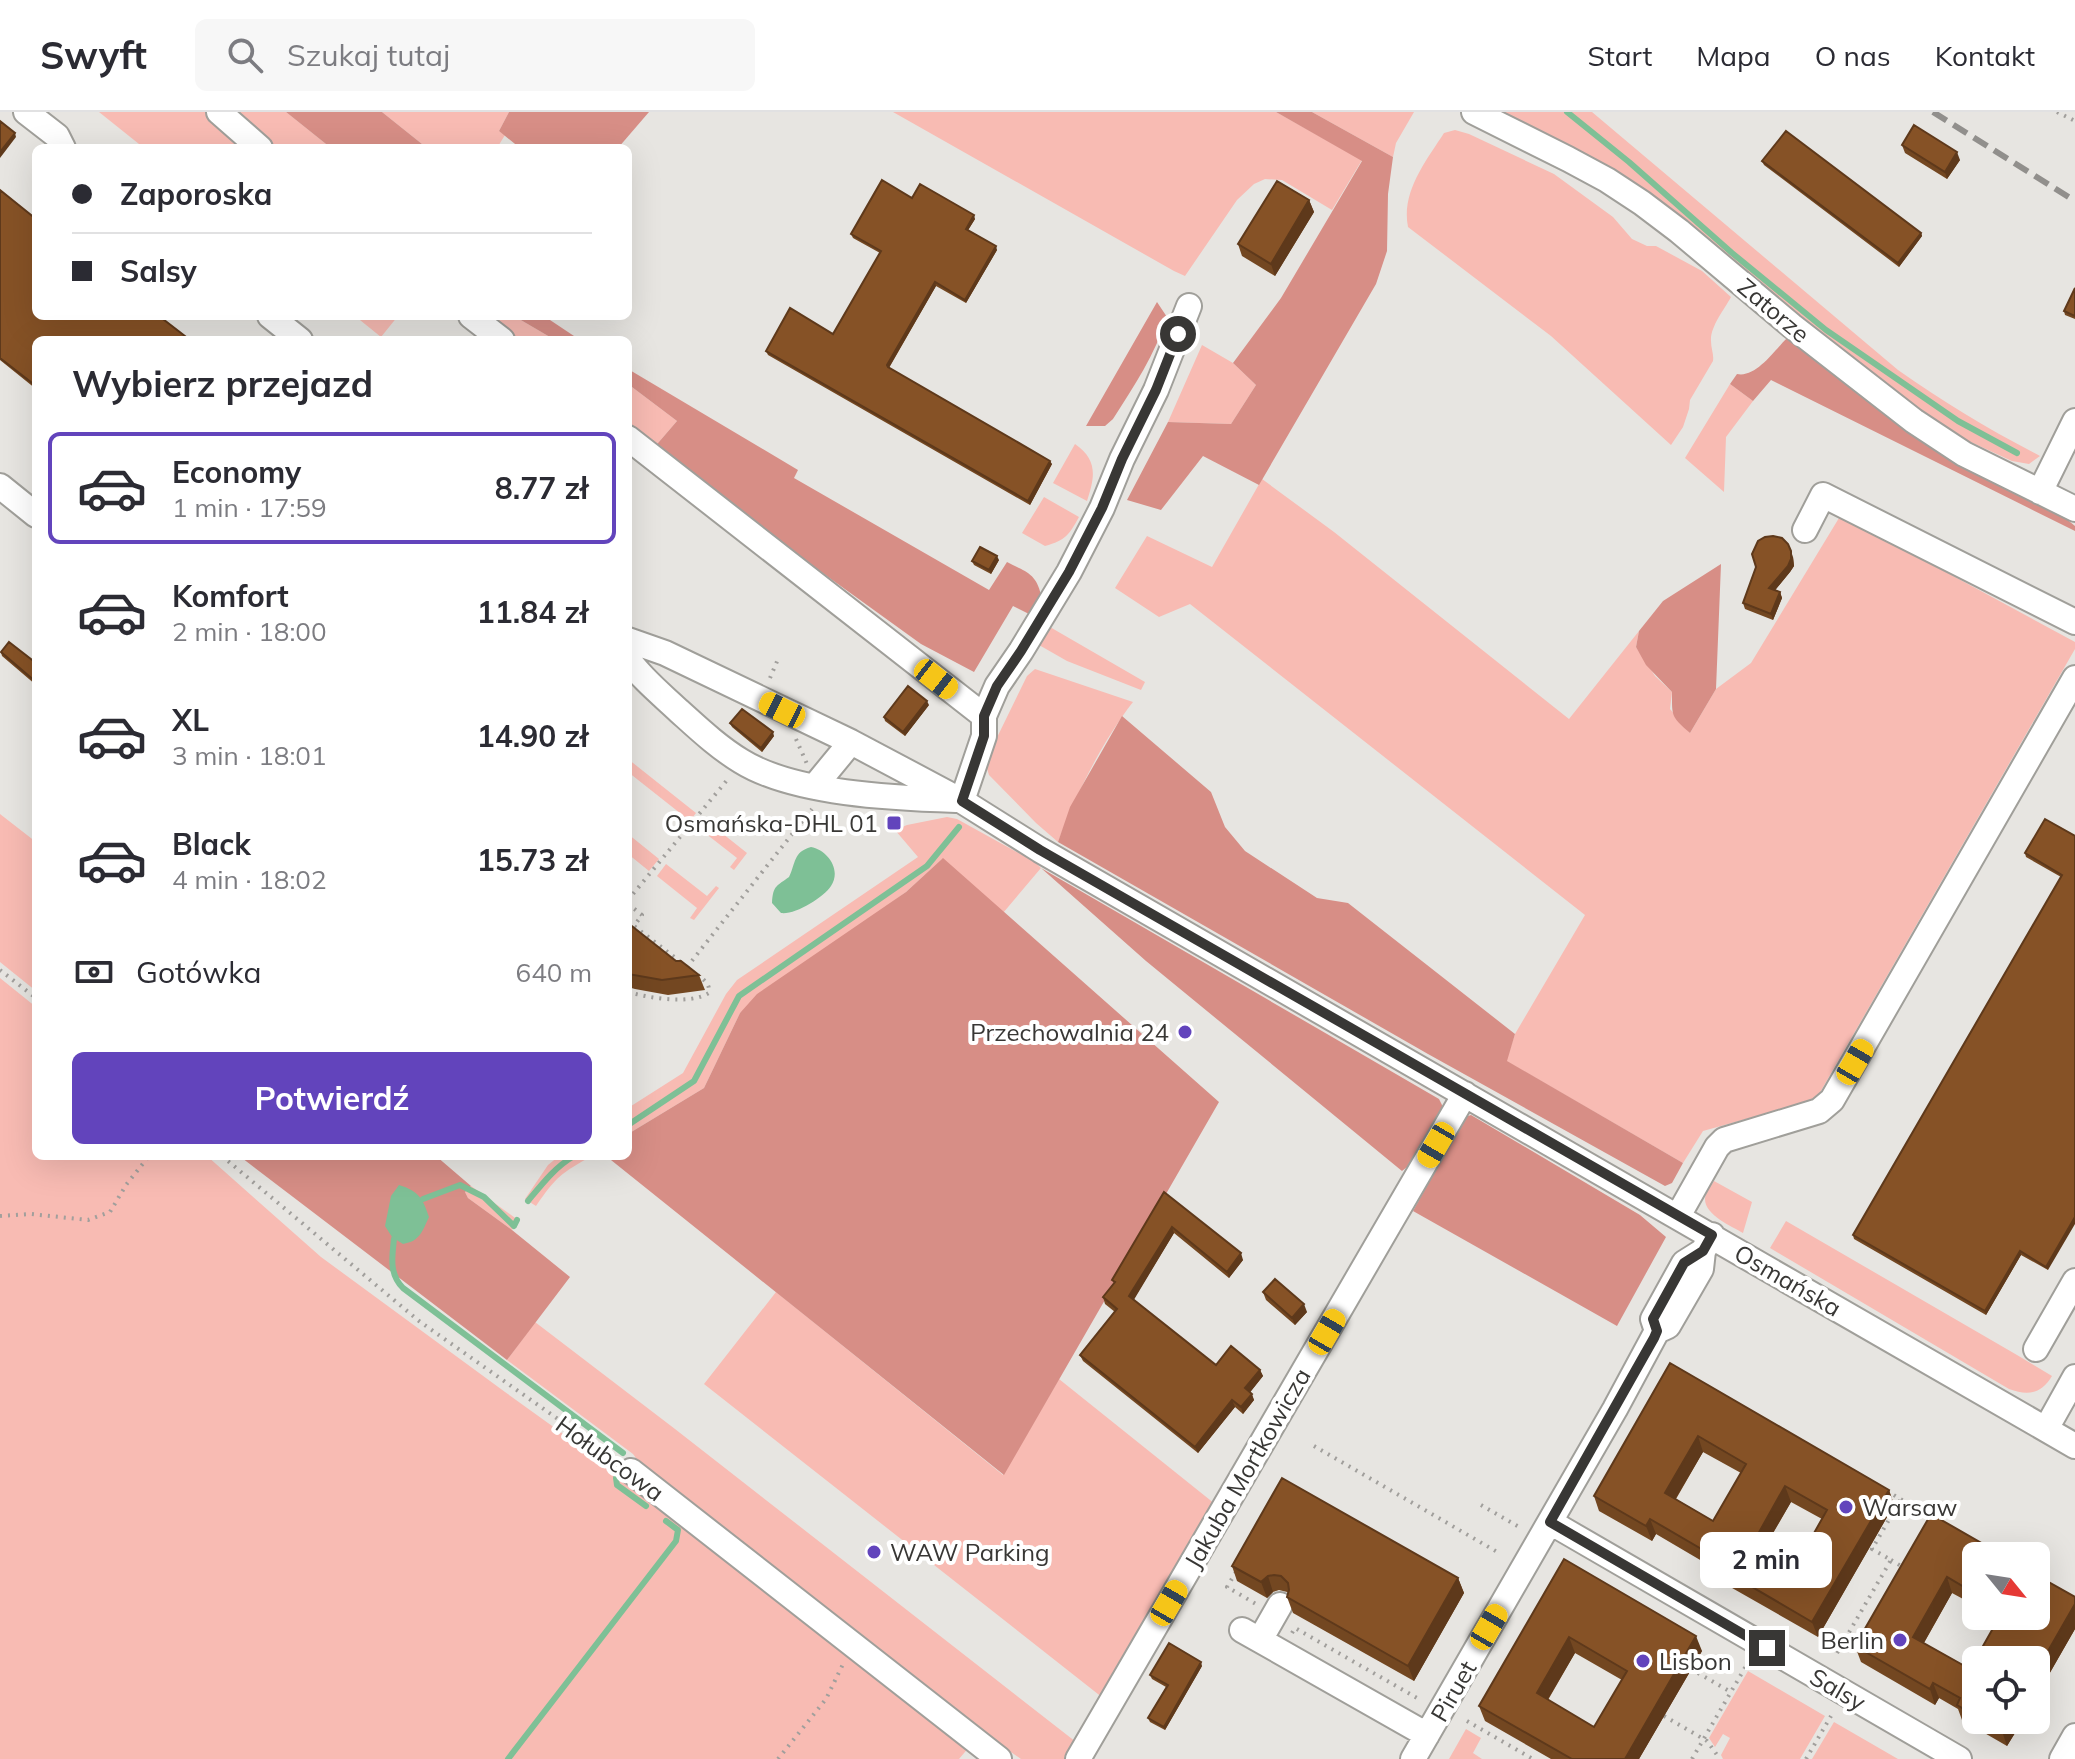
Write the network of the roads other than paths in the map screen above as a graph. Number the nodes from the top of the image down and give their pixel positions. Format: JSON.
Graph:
{"nodes":[{"id":1,"x":26,"y":112,"type":"edge"},
{"id":2,"x":219,"y":112,"type":"edge"},
{"id":3,"x":1474,"y":112,"type":"edge"},
{"id":4,"x":61,"y":144,"type":"edge"},
{"id":5,"x":255,"y":144,"type":"edge"},
{"id":6,"x":1189,"y":306,"type":"dead end"},
{"id":7,"x":275,"y":320,"type":"edge"},
{"id":8,"x":476,"y":320,"type":"edge"},
{"id":9,"x":295,"y":336,"type":"edge"},
{"id":10,"x":497,"y":336,"type":"edge"},
{"id":11,"x":2075,"y":421,"type":"edge"},
{"id":12,"x":632,"y":441,"type":"edge"},
{"id":13,"x":0,"y":486,"type":"edge"},
{"id":14,"x":2040,"y":492,"type":"junction"},
{"id":15,"x":2075,"y":509,"type":"edge"},
{"id":16,"x":32,"y":512,"type":"edge"},
{"id":17,"x":1805,"y":530,"type":"dead end"},
{"id":18,"x":2075,"y":622,"type":"edge"},
{"id":19,"x":632,"y":641,"type":"edge"},
{"id":20,"x":632,"y":665,"type":"edge"},
{"id":21,"x":2075,"y":678,"type":"edge"},
{"id":22,"x":984,"y":716,"type":"junction"},
{"id":23,"x":851,"y":742,"type":"junction"},
{"id":24,"x":817,"y":796,"type":"junction"},
{"id":25,"x":962,"y":801,"type":"junction"},
{"id":26,"x":1465,"y":1094,"type":"junction"},
{"id":27,"x":1678,"y":1216,"type":"junction"},
{"id":28,"x":1707,"y":1243,"type":"junction"},
{"id":29,"x":2075,"y":1281,"type":"edge"},
{"id":30,"x":2036,"y":1349,"type":"dead end"},
{"id":31,"x":2075,"y":1377,"type":"edge"},
{"id":32,"x":2046,"y":1429,"type":"junction"},
{"id":33,"x":2075,"y":1446,"type":"edge"},
{"id":34,"x":631,"y":1471,"type":"road end"},
{"id":35,"x":1550,"y":1522,"type":"junction"},
{"id":36,"x":1280,"y":1605,"type":"dead end"},
{"id":37,"x":1427,"y":1735,"type":"junction"},
{"id":38,"x":2075,"y":1736,"type":"edge"},
{"id":39,"x":999,"y":1759,"type":"edge"},
{"id":40,"x":1078,"y":1759,"type":"edge"},
{"id":41,"x":1413,"y":1759,"type":"edge"},
{"id":42,"x":1959,"y":1759,"type":"edge"},
{"id":43,"x":2062,"y":1759,"type":"edge"}],
"edges":[{"from":1,"to":4,"type":"street"},
{"from":2,"to":5,"type":"street"},
{"from":3,"to":14,"type":"street","name":"Zatorze"},
{"from":6,"to":22,"type":"street"},
{"from":7,"to":9,"type":"street"},
{"from":8,"to":10,"type":"street"},
{"from":11,"to":14,"type":"street"},
{"from":12,"to":22,"type":"street"},
{"from":13,"to":16,"type":"street"},
{"from":14,"to":15,"type":"street","name":"Zatorze"},
{"from":17,"to":18,"type":"street"},
{"from":19,"to":23,"type":"street","name":"Osmańska"},
{"from":20,"to":24,"type":"street"},
{"from":21,"to":27,"type":"street"},
{"from":22,"to":25,"type":"street"},
{"from":23,"to":24,"type":"street"},
{"from":23,"to":25,"type":"street","name":"Osmańska"},
{"from":24,"to":25,"type":"street"},
{"from":25,"to":26,"type":"street","name":"Osmańska"},
{"from":26,"to":27,"type":"street","name":"Osmańska"},
{"from":26,"to":40,"type":"street","name":"Jakuba Mortkowicza"},
{"from":27,"to":28,"type":"street","name":"Osmańska"},
{"from":28,"to":32,"type":"street","name":"Osmańska"},
{"from":28,"to":35,"type":"street","name":"Piruet"},
{"from":29,"to":30,"type":"street"},
{"from":31,"to":32,"type":"street"},
{"from":32,"to":33,"type":"street","name":"Osmańska"},
{"from":34,"to":39,"type":"street","name":"Hołubcowa"},
{"from":35,"to":37,"type":"street","name":"Piruet"},
{"from":35,"to":42,"type":"street","name":"Salsy"},
{"from":36,"to":37,"type":"street"},
{"from":37,"to":41,"type":"street","name":"Piruet"},
{"from":38,"to":43,"type":"street"}]}
